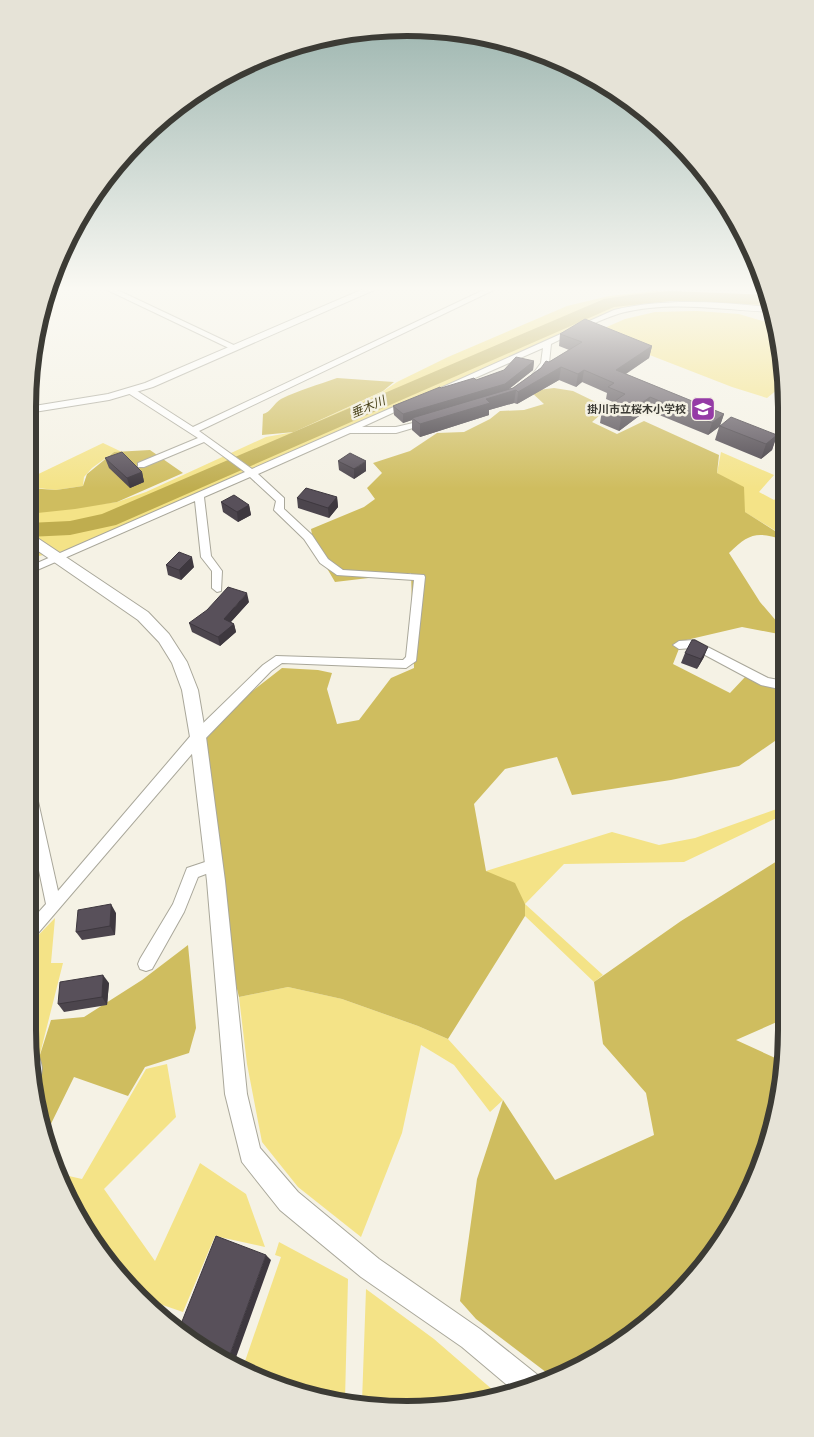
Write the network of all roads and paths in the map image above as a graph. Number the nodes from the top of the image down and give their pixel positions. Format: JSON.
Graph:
{"nodes":[{"id":1,"x":221,"y":354,"type":"edge"},
{"id":2,"x":355,"y":354,"type":"edge"},
{"id":3,"x":522,"y":354,"type":"edge"},
{"id":4,"x":546,"y":354,"type":"edge"},
{"id":5,"x":528,"y":383,"type":"edge"},
{"id":6,"x":131,"y":391,"type":"junction"},
{"id":7,"x":430,"y":394,"type":"edge"},
{"id":8,"x":421,"y":398,"type":"edge"},
{"id":9,"x":36,"y":409,"type":"edge"},
{"id":10,"x":434,"y":419,"type":"edge"},
{"id":11,"x":349,"y":430,"type":"junction"},
{"id":12,"x":192,"y":431,"type":"junction"},
{"id":13,"x":205,"y":439,"type":"junction"},
{"id":14,"x":141,"y":465,"type":"dead end"},
{"id":15,"x":249,"y":471,"type":"junction"},
{"id":16,"x":199,"y":497,"type":"junction"},
{"id":17,"x":36,"y":544,"type":"edge"},
{"id":18,"x":56,"y":558,"type":"junction"},
{"id":19,"x":36,"y":567,"type":"edge"},
{"id":20,"x":217,"y":588,"type":"dead end"},
{"id":21,"x":679,"y":645,"type":"dead end"},
{"id":22,"x":778,"y":685,"type":"edge"},
{"id":23,"x":198,"y":737,"type":"junction"},
{"id":24,"x":36,"y":824,"type":"edge"},
{"id":25,"x":214,"y":865,"type":"junction"},
{"id":26,"x":54,"y":906,"type":"junction"},
{"id":27,"x":36,"y":925,"type":"edge"},
{"id":28,"x":146,"y":964,"type":"dead end"},
{"id":29,"x":524,"y":1381,"type":"edge"}],
"edges":[{"from":1,"to":6,"type":"street"},
{"from":2,"to":12,"type":"street"},
{"from":3,"to":7,"type":"street"},
{"from":4,"to":5,"type":"street"},
{"from":6,"to":9,"type":"street"},
{"from":6,"to":12,"type":"street"},
{"from":8,"to":11,"type":"street"},
{"from":10,"to":11,"type":"street"},
{"from":11,"to":15,"type":"street"},
{"from":12,"to":13,"type":"street"},
{"from":13,"to":14,"type":"street"},
{"from":13,"to":15,"type":"street"},
{"from":15,"to":16,"type":"street"},
{"from":15,"to":23,"type":"street"},
{"from":16,"to":18,"type":"street"},
{"from":16,"to":20,"type":"street"},
{"from":17,"to":18,"type":"street"},
{"from":18,"to":19,"type":"street"},
{"from":18,"to":23,"type":"street"},
{"from":21,"to":22,"type":"street"},
{"from":23,"to":25,"type":"street"},
{"from":23,"to":26,"type":"street"},
{"from":24,"to":26,"type":"street"},
{"from":25,"to":28,"type":"street"},
{"from":25,"to":29,"type":"street"},
{"from":26,"to":27,"type":"street"}]}
